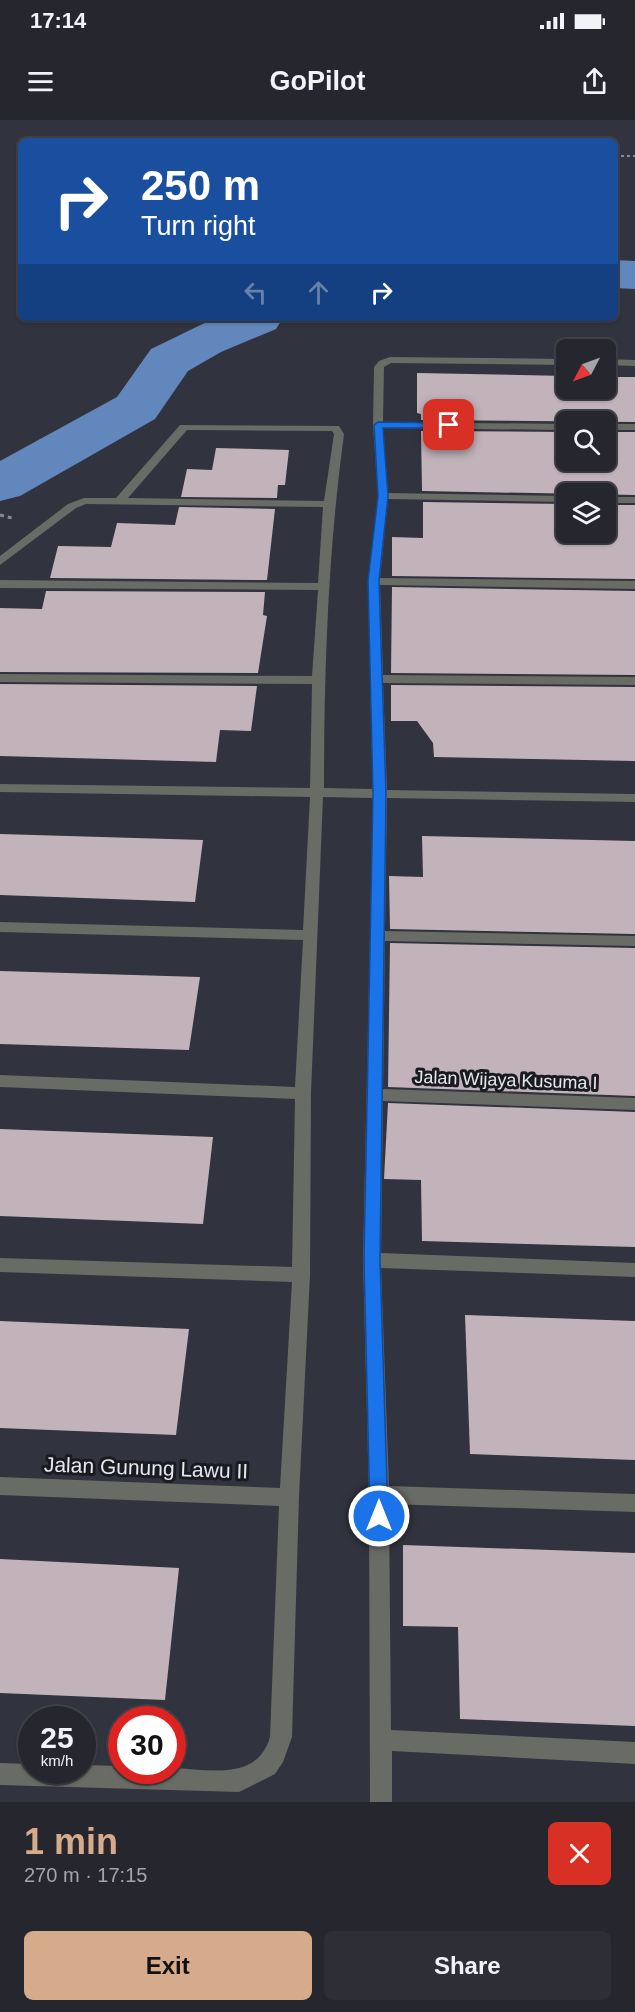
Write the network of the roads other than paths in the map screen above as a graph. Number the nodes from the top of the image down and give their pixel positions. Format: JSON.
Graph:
{"nodes":[{"id":1,"x":556,"y":362,"type":"edge"},
{"id":2,"x":616,"y":362,"type":"edge"},
{"id":3,"x":635,"y":363,"type":"edge"},
{"id":4,"x":378,"y":425,"type":"junction"},
{"id":5,"x":556,"y":427,"type":"edge"},
{"id":6,"x":616,"y":427,"type":"edge"},
{"id":7,"x":635,"y":427,"type":"edge"},
{"id":8,"x":383,"y":496,"type":"junction"},
{"id":9,"x":121,"y":499,"type":"junction"},
{"id":10,"x":556,"y":499,"type":"edge"},
{"id":11,"x":616,"y":500,"type":"edge"},
{"id":12,"x":635,"y":500,"type":"edge"},
{"id":13,"x":329,"y":504,"type":"junction"},
{"id":14,"x":0,"y":562,"type":"edge"},
{"id":15,"x":374,"y":581,"type":"junction"},
{"id":16,"x":0,"y":584,"type":"edge"},
{"id":17,"x":635,"y":585,"type":"edge"},
{"id":18,"x":322,"y":587,"type":"junction"},
{"id":19,"x":0,"y":678,"type":"edge"},
{"id":20,"x":378,"y":679,"type":"junction"},
{"id":21,"x":318,"y":680,"type":"junction"},
{"id":22,"x":635,"y":681,"type":"edge"},
{"id":23,"x":0,"y":788,"type":"edge"},
{"id":24,"x":317,"y":790,"type":"junction"},
{"id":25,"x":380,"y":794,"type":"junction"},
{"id":26,"x":635,"y":798,"type":"edge"},
{"id":27,"x":0,"y":927,"type":"edge"},
{"id":28,"x":310,"y":935,"type":"junction"},
{"id":29,"x":378,"y":936,"type":"junction"},
{"id":30,"x":635,"y":941,"type":"edge"},
{"id":31,"x":0,"y":1081,"type":"edge"},
{"id":32,"x":303,"y":1093,"type":"junction"},
{"id":33,"x":376,"y":1095,"type":"junction"},
{"id":34,"x":635,"y":1104,"type":"edge"},
{"id":35,"x":372,"y":1260,"type":"junction"},
{"id":36,"x":0,"y":1265,"type":"edge"},
{"id":37,"x":635,"y":1270,"type":"edge"},
{"id":38,"x":301,"y":1275,"type":"junction"},
{"id":39,"x":0,"y":1486,"type":"edge"},
{"id":40,"x":379,"y":1495,"type":"junction"},
{"id":41,"x":289,"y":1497,"type":"junction"},
{"id":42,"x":635,"y":1503,"type":"edge"},
{"id":43,"x":380,"y":1740,"type":"junction"},
{"id":44,"x":635,"y":1753,"type":"edge"},
{"id":45,"x":0,"y":1774,"type":"edge"},
{"id":46,"x":381,"y":1802,"type":"edge"}],
"edges":[{"from":1,"to":4,"type":"street"},
{"from":2,"to":3,"type":"street"},
{"from":4,"to":5,"type":"street"},
{"from":4,"to":8,"type":"street"},
{"from":6,"to":7,"type":"street"},
{"from":8,"to":10,"type":"street"},
{"from":8,"to":15,"type":"street"},
{"from":9,"to":13,"type":"street"},
{"from":9,"to":13,"type":"street"},
{"from":9,"to":14,"type":"street"},
{"from":11,"to":12,"type":"street"},
{"from":13,"to":18,"type":"street"},
{"from":15,"to":17,"type":"street"},
{"from":15,"to":20,"type":"street"},
{"from":16,"to":18,"type":"street"},
{"from":18,"to":21,"type":"street"},
{"from":19,"to":21,"type":"street"},
{"from":20,"to":22,"type":"street"},
{"from":20,"to":25,"type":"street"},
{"from":21,"to":24,"type":"street"},
{"from":23,"to":24,"type":"street"},
{"from":24,"to":25,"type":"street"},
{"from":24,"to":28,"type":"street"},
{"from":25,"to":26,"type":"street"},
{"from":25,"to":29,"type":"street"},
{"from":27,"to":28,"type":"street"},
{"from":28,"to":32,"type":"street"},
{"from":29,"to":30,"type":"street"},
{"from":29,"to":33,"type":"street"},
{"from":31,"to":32,"type":"street"},
{"from":32,"to":38,"type":"street"},
{"from":33,"to":34,"type":"street","name":"Jalan Wijaya Kusuma I"},
{"from":33,"to":35,"type":"street"},
{"from":35,"to":37,"type":"street"},
{"from":35,"to":40,"type":"street"},
{"from":36,"to":38,"type":"street"},
{"from":38,"to":41,"type":"street"},
{"from":39,"to":41,"type":"street","name":"Jalan Gunung Lawu II"},
{"from":40,"to":42,"type":"street"},
{"from":40,"to":43,"type":"street"},
{"from":41,"to":45,"type":"street"},
{"from":43,"to":44,"type":"street"},
{"from":43,"to":46,"type":"street"}]}
